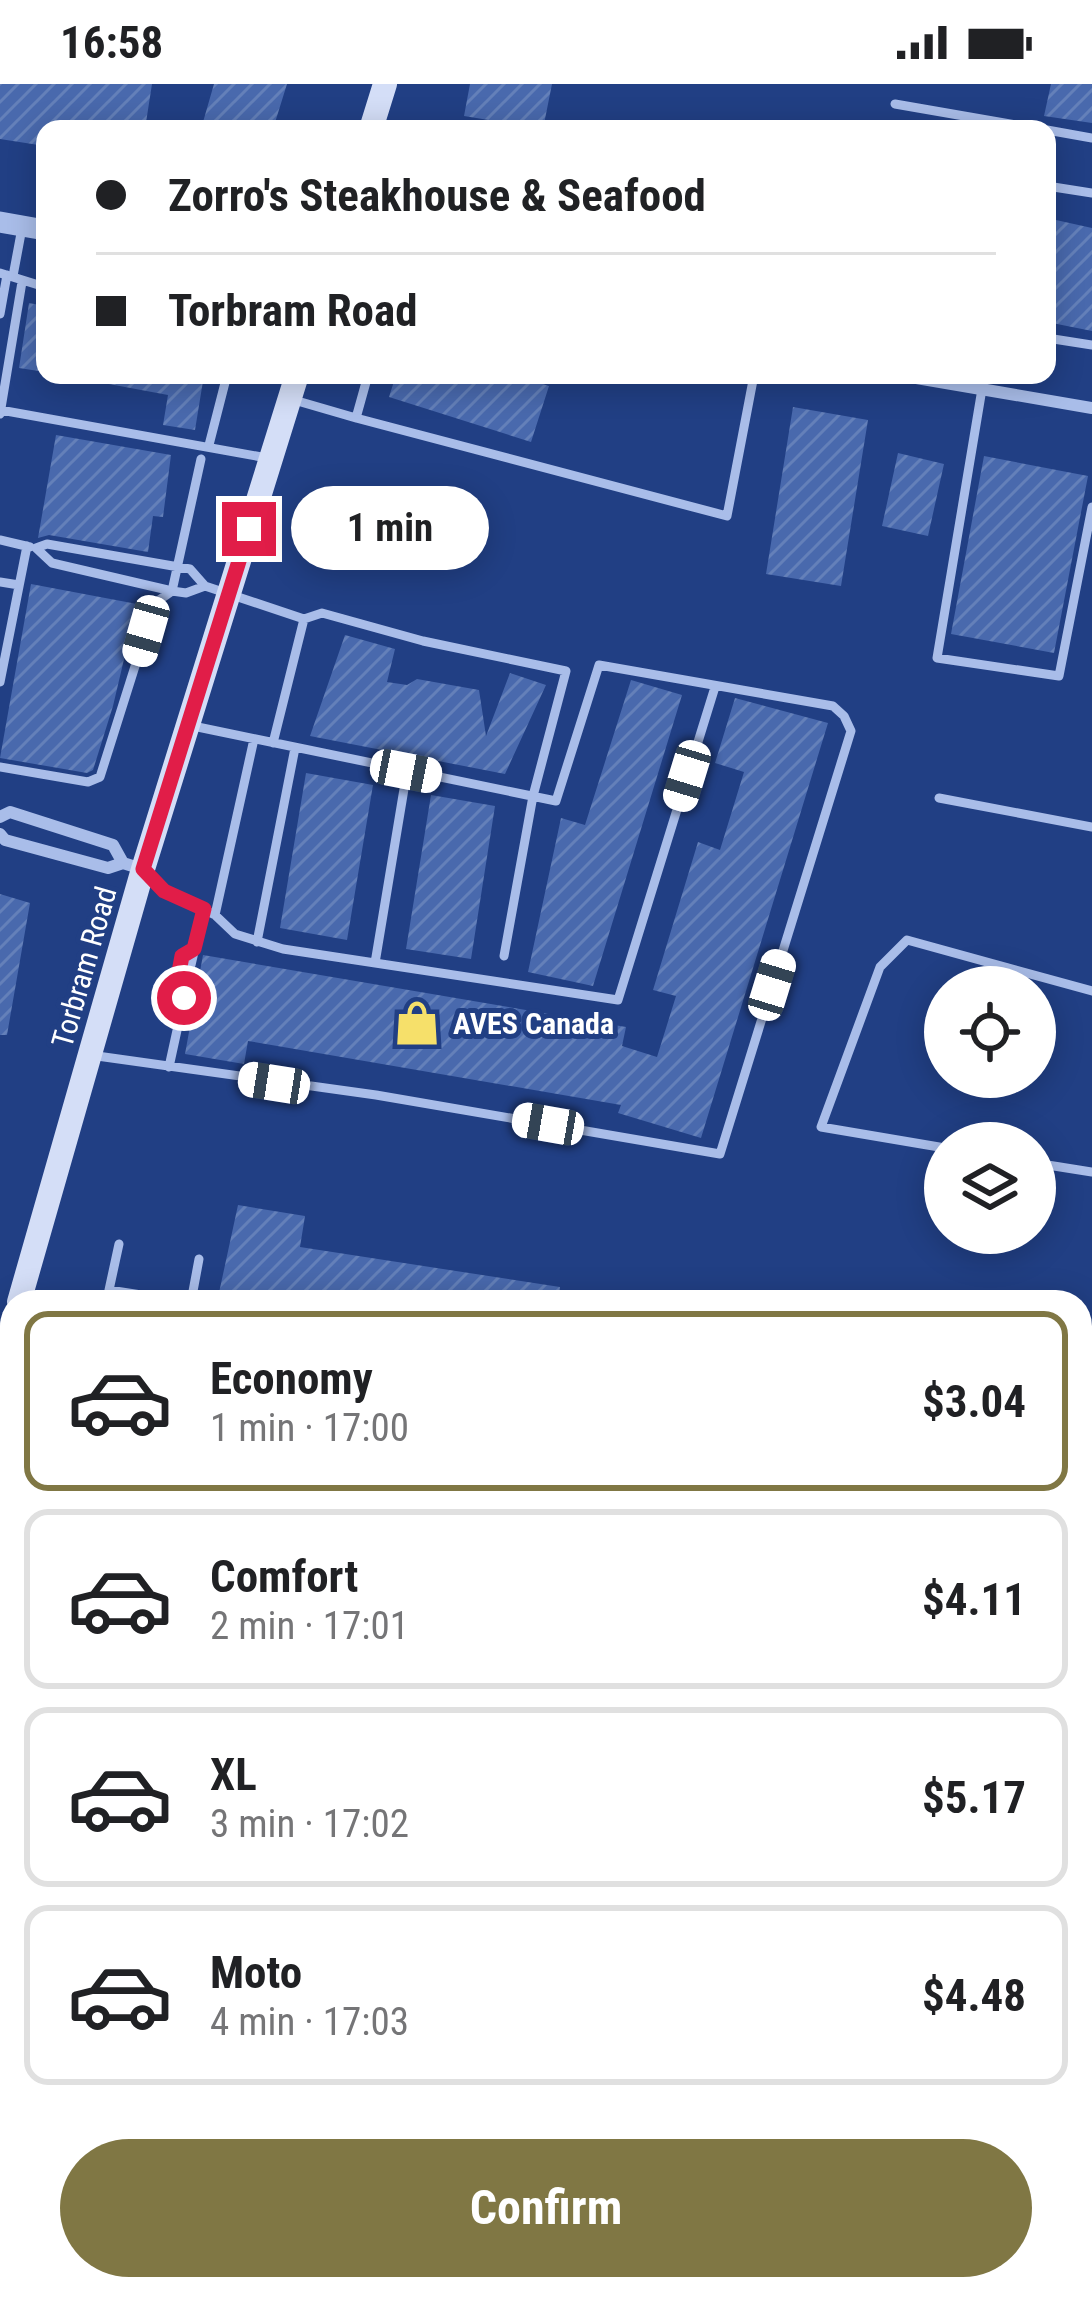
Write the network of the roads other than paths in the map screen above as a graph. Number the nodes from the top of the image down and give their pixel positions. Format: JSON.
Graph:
{"nodes":[{"id":1,"x":385,"y":84,"type":"edge"},
{"id":2,"x":895,"y":104,"type":"dead end"},
{"id":3,"x":374,"y":120,"type":"edge"},
{"id":4,"x":986,"y":120,"type":"edge"},
{"id":5,"x":1056,"y":132,"type":"edge"},
{"id":6,"x":1092,"y":138,"type":"edge"},
{"id":7,"x":1056,"y":188,"type":"edge"},
{"id":8,"x":1092,"y":194,"type":"edge"},
{"id":9,"x":23,"y":226,"type":"edge"},
{"id":10,"x":11,"y":277,"type":"edge"},
{"id":11,"x":0,"y":314,"type":"edge"},
{"id":12,"x":1056,"y":339,"type":"edge"},
{"id":13,"x":1092,"y":345,"type":"edge"},
{"id":14,"x":225,"y":384,"type":"edge"},
{"id":15,"x":365,"y":384,"type":"edge"},
{"id":16,"x":752,"y":384,"type":"edge"},
{"id":17,"x":956,"y":384,"type":"edge"},
{"id":18,"x":293,"y":387,"type":"edge"},
{"id":19,"x":982,"y":389,"type":"junction"},
{"id":20,"x":1092,"y":408,"type":"edge"},
{"id":21,"x":0,"y":412,"type":"edge"},
{"id":22,"x":356,"y":418,"type":"junction"},
{"id":23,"x":209,"y":445,"type":"junction"},
{"id":24,"x":271,"y":458,"type":"junction"},
{"id":25,"x":201,"y":459,"type":"dead end"},
{"id":26,"x":1092,"y":507,"type":"edge"},
{"id":27,"x":0,"y":540,"type":"edge"},
{"id":28,"x":32,"y":547,"type":"junction"},
{"id":29,"x":177,"y":566,"type":"junction"},
{"id":30,"x":0,"y":582,"type":"edge"},
{"id":31,"x":19,"y":585,"type":"junction"},
{"id":32,"x":218,"y":589,"type":"junction"},
{"id":33,"x":172,"y":591,"type":"junction"},
{"id":34,"x":304,"y":619,"type":"junction"},
{"id":35,"x":0,"y":682,"type":"edge"},
{"id":36,"x":715,"y":687,"type":"junction"},
{"id":37,"x":188,"y":725,"type":"junction"},
{"id":38,"x":254,"y":739,"type":"junction"},
{"id":39,"x":273,"y":743,"type":"junction"},
{"id":40,"x":296,"y":748,"type":"junction"},
{"id":41,"x":0,"y":767,"type":"edge"},
{"id":42,"x":406,"y":771,"type":"junction"},
{"id":43,"x":533,"y":796,"type":"junction"},
{"id":44,"x":939,"y":798,"type":"dead end"},
{"id":45,"x":0,"y":817,"type":"edge"},
{"id":46,"x":1092,"y":827,"type":"edge"},
{"id":47,"x":0,"y":834,"type":"edge"},
{"id":48,"x":133,"y":866,"type":"junction"},
{"id":49,"x":204,"y":909,"type":"junction"},
{"id":50,"x":215,"y":915,"type":"junction"},
{"id":51,"x":257,"y":942,"type":"junction"},
{"id":52,"x":194,"y":949,"type":"junction"},
{"id":53,"x":504,"y":956,"type":"dead end"},
{"id":54,"x":375,"y":963,"type":"junction"},
{"id":55,"x":191,"y":965,"type":"dead end"},
{"id":56,"x":188,"y":980,"type":"dead end"},
{"id":57,"x":1092,"y":991,"type":"edge"},
{"id":58,"x":184,"y":998,"type":"junction"},
{"id":59,"x":90,"y":1054,"type":"junction"},
{"id":60,"x":169,"y":1067,"type":"junction"},
{"id":61,"x":924,"y":1144,"type":"edge"},
{"id":62,"x":1056,"y":1166,"type":"edge"},
{"id":63,"x":1092,"y":1172,"type":"edge"},
{"id":64,"x":119,"y":1244,"type":"dead end"},
{"id":65,"x":199,"y":1259,"type":"dead end"},
{"id":66,"x":22,"y":1290,"type":"edge"},
{"id":67,"x":109,"y":1290,"type":"edge"},
{"id":68,"x":191,"y":1290,"type":"edge"}],
"edges":[{"from":1,"to":3,"type":"main road"},
{"from":2,"to":4,"type":"lane"},
{"from":5,"to":6,"type":"lane"},
{"from":7,"to":8,"type":"lane"},
{"from":9,"to":10,"type":"lane"},
{"from":10,"to":11,"type":"lane"},
{"from":10,"to":21,"type":"lane"},
{"from":12,"to":13,"type":"lane"},
{"from":14,"to":23,"type":"lane"},
{"from":15,"to":22,"type":"lane"},
{"from":16,"to":22,"type":"lane"},
{"from":17,"to":19,"type":"street"},
{"from":18,"to":22,"type":"lane"},
{"from":18,"to":24,"type":"main road","name":"Torbram Road"},
{"from":19,"to":20,"type":"street"},
{"from":19,"to":26,"type":"lane"},
{"from":21,"to":23,"type":"lane"},
{"from":23,"to":24,"type":"lane"},
{"from":24,"to":32,"type":"main road","name":"Torbram Road"},
{"from":25,"to":29,"type":"lane"},
{"from":27,"to":28,"type":"lane"},
{"from":28,"to":29,"type":"lane"},
{"from":28,"to":31,"type":"lane"},
{"from":28,"to":33,"type":"lane"},
{"from":29,"to":32,"type":"lane"},
{"from":29,"to":33,"type":"lane"},
{"from":30,"to":31,"type":"lane"},
{"from":31,"to":35,"type":"lane"},
{"from":32,"to":33,"type":"lane"},
{"from":32,"to":34,"type":"lane"},
{"from":32,"to":37,"type":"main road","name":"Torbram Road"},
{"from":33,"to":41,"type":"lane"},
{"from":34,"to":39,"type":"lane"},
{"from":34,"to":43,"type":"lane"},
{"from":36,"to":43,"type":"lane"},
{"from":36,"to":54,"type":"lane"},
{"from":36,"to":60,"type":"lane"},
{"from":37,"to":38,"type":"lane"},
{"from":37,"to":48,"type":"main road","name":"Torbram Road"},
{"from":38,"to":39,"type":"lane"},
{"from":38,"to":50,"type":"lane"},
{"from":39,"to":40,"type":"lane"},
{"from":40,"to":42,"type":"lane"},
{"from":40,"to":51,"type":"lane"},
{"from":42,"to":43,"type":"lane"},
{"from":42,"to":54,"type":"lane"},
{"from":43,"to":53,"type":"lane"},
{"from":44,"to":46,"type":"lane"},
{"from":45,"to":48,"type":"street"},
{"from":47,"to":48,"type":"street"},
{"from":48,"to":49,"type":"lane"},
{"from":48,"to":59,"type":"main road","name":"Torbram Road"},
{"from":49,"to":50,"type":"lane"},
{"from":49,"to":52,"type":"lane"},
{"from":50,"to":51,"type":"lane"},
{"from":51,"to":54,"type":"lane"},
{"from":52,"to":55,"type":"lane"},
{"from":52,"to":58,"type":"lane"},
{"from":56,"to":58,"type":"lane"},
{"from":57,"to":61,"type":"lane"},
{"from":58,"to":60,"type":"lane"},
{"from":59,"to":60,"type":"lane"},
{"from":59,"to":66,"type":"main road","name":"Torbram Road"},
{"from":62,"to":63,"type":"lane"},
{"from":64,"to":67,"type":"lane"},
{"from":65,"to":68,"type":"lane"}]}
